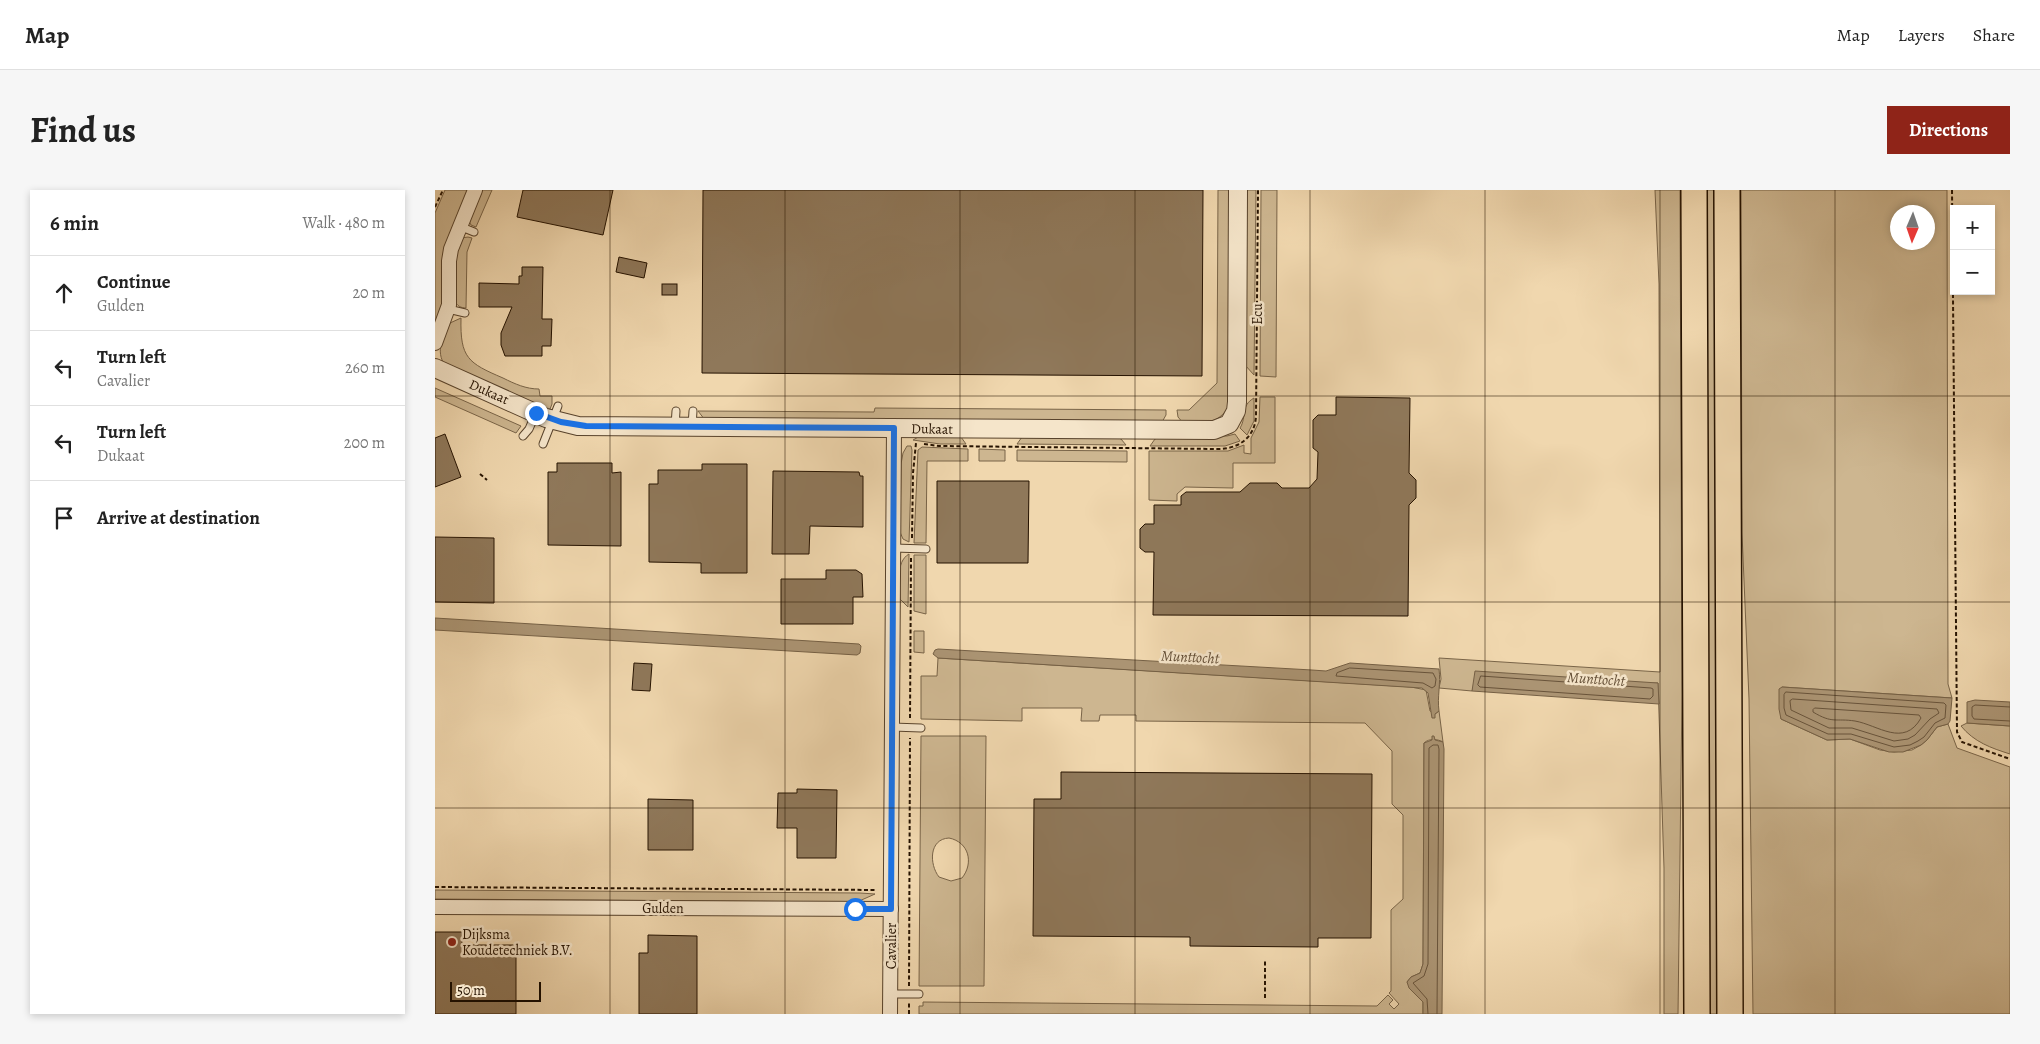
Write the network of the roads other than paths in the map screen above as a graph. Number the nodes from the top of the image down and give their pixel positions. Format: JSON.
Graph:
{"nodes":[{"id":1,"x":475,"y":190,"type":"edge"},
{"id":2,"x":1238,"y":190,"type":"edge"},
{"id":3,"x":1694,"y":190,"type":"edge"},
{"id":4,"x":1727,"y":190,"type":"edge"},
{"id":5,"x":459,"y":226,"type":"junction"},
{"id":6,"x":474,"y":232,"type":"dead end"},
{"id":7,"x":448,"y":309,"type":"junction"},
{"id":8,"x":465,"y":313,"type":"dead end"},
{"id":9,"x":435,"y":343,"type":"edge"},
{"id":10,"x":435,"y":368,"type":"edge"},
{"id":11,"x":536,"y":413,"type":"junction"},
{"id":12,"x":555,"y":413,"type":"junction"},
{"id":13,"x":1229,"y":424,"type":"joint"},
{"id":14,"x":894,"y":428,"type":"junction"},
{"id":15,"x":523,"y":436,"type":"dead end"},
{"id":16,"x":543,"y":444,"type":"dead end"},
{"id":17,"x":894,"y":548,"type":"junction"},
{"id":18,"x":926,"y":549,"type":"dead end"},
{"id":19,"x":892,"y":727,"type":"junction"},
{"id":20,"x":921,"y":728,"type":"dead end"},
{"id":21,"x":435,"y":907,"type":"edge"},
{"id":22,"x":891,"y":909,"type":"junction"},
{"id":23,"x":890,"y":994,"type":"junction"},
{"id":24,"x":919,"y":994,"type":"dead end"},
{"id":25,"x":890,"y":1014,"type":"edge"},
{"id":26,"x":1697,"y":1014,"type":"edge"},
{"id":27,"x":1730,"y":1014,"type":"edge"}],
"edges":[{"from":1,"to":5,"type":"street"},
{"from":2,"to":13,"type":"street","name":"Ecu"},
{"from":3,"to":26,"type":"highway"},
{"from":4,"to":27,"type":"highway"},
{"from":5,"to":6,"type":"lane"},
{"from":5,"to":7,"type":"street"},
{"from":7,"to":8,"type":"lane"},
{"from":7,"to":9,"type":"street"},
{"from":10,"to":11,"type":"street","name":"Dukaat"},
{"from":11,"to":12,"type":"street","name":"Dukaat"},
{"from":11,"to":15,"type":"lane"},
{"from":12,"to":14,"type":"street","name":"Dukaat"},
{"from":12,"to":16,"type":"lane"},
{"from":13,"to":14,"type":"street","name":"Dukaat"},
{"from":14,"to":17,"type":"street","name":"Cavalier"},
{"from":17,"to":18,"type":"lane"},
{"from":17,"to":19,"type":"street","name":"Cavalier"},
{"from":19,"to":20,"type":"lane"},
{"from":19,"to":22,"type":"street","name":"Cavalier"},
{"from":21,"to":22,"type":"street","name":"Gulden"},
{"from":22,"to":23,"type":"street","name":"Cavalier"},
{"from":23,"to":24,"type":"lane"},
{"from":23,"to":25,"type":"street","name":"Cavalier"}]}
